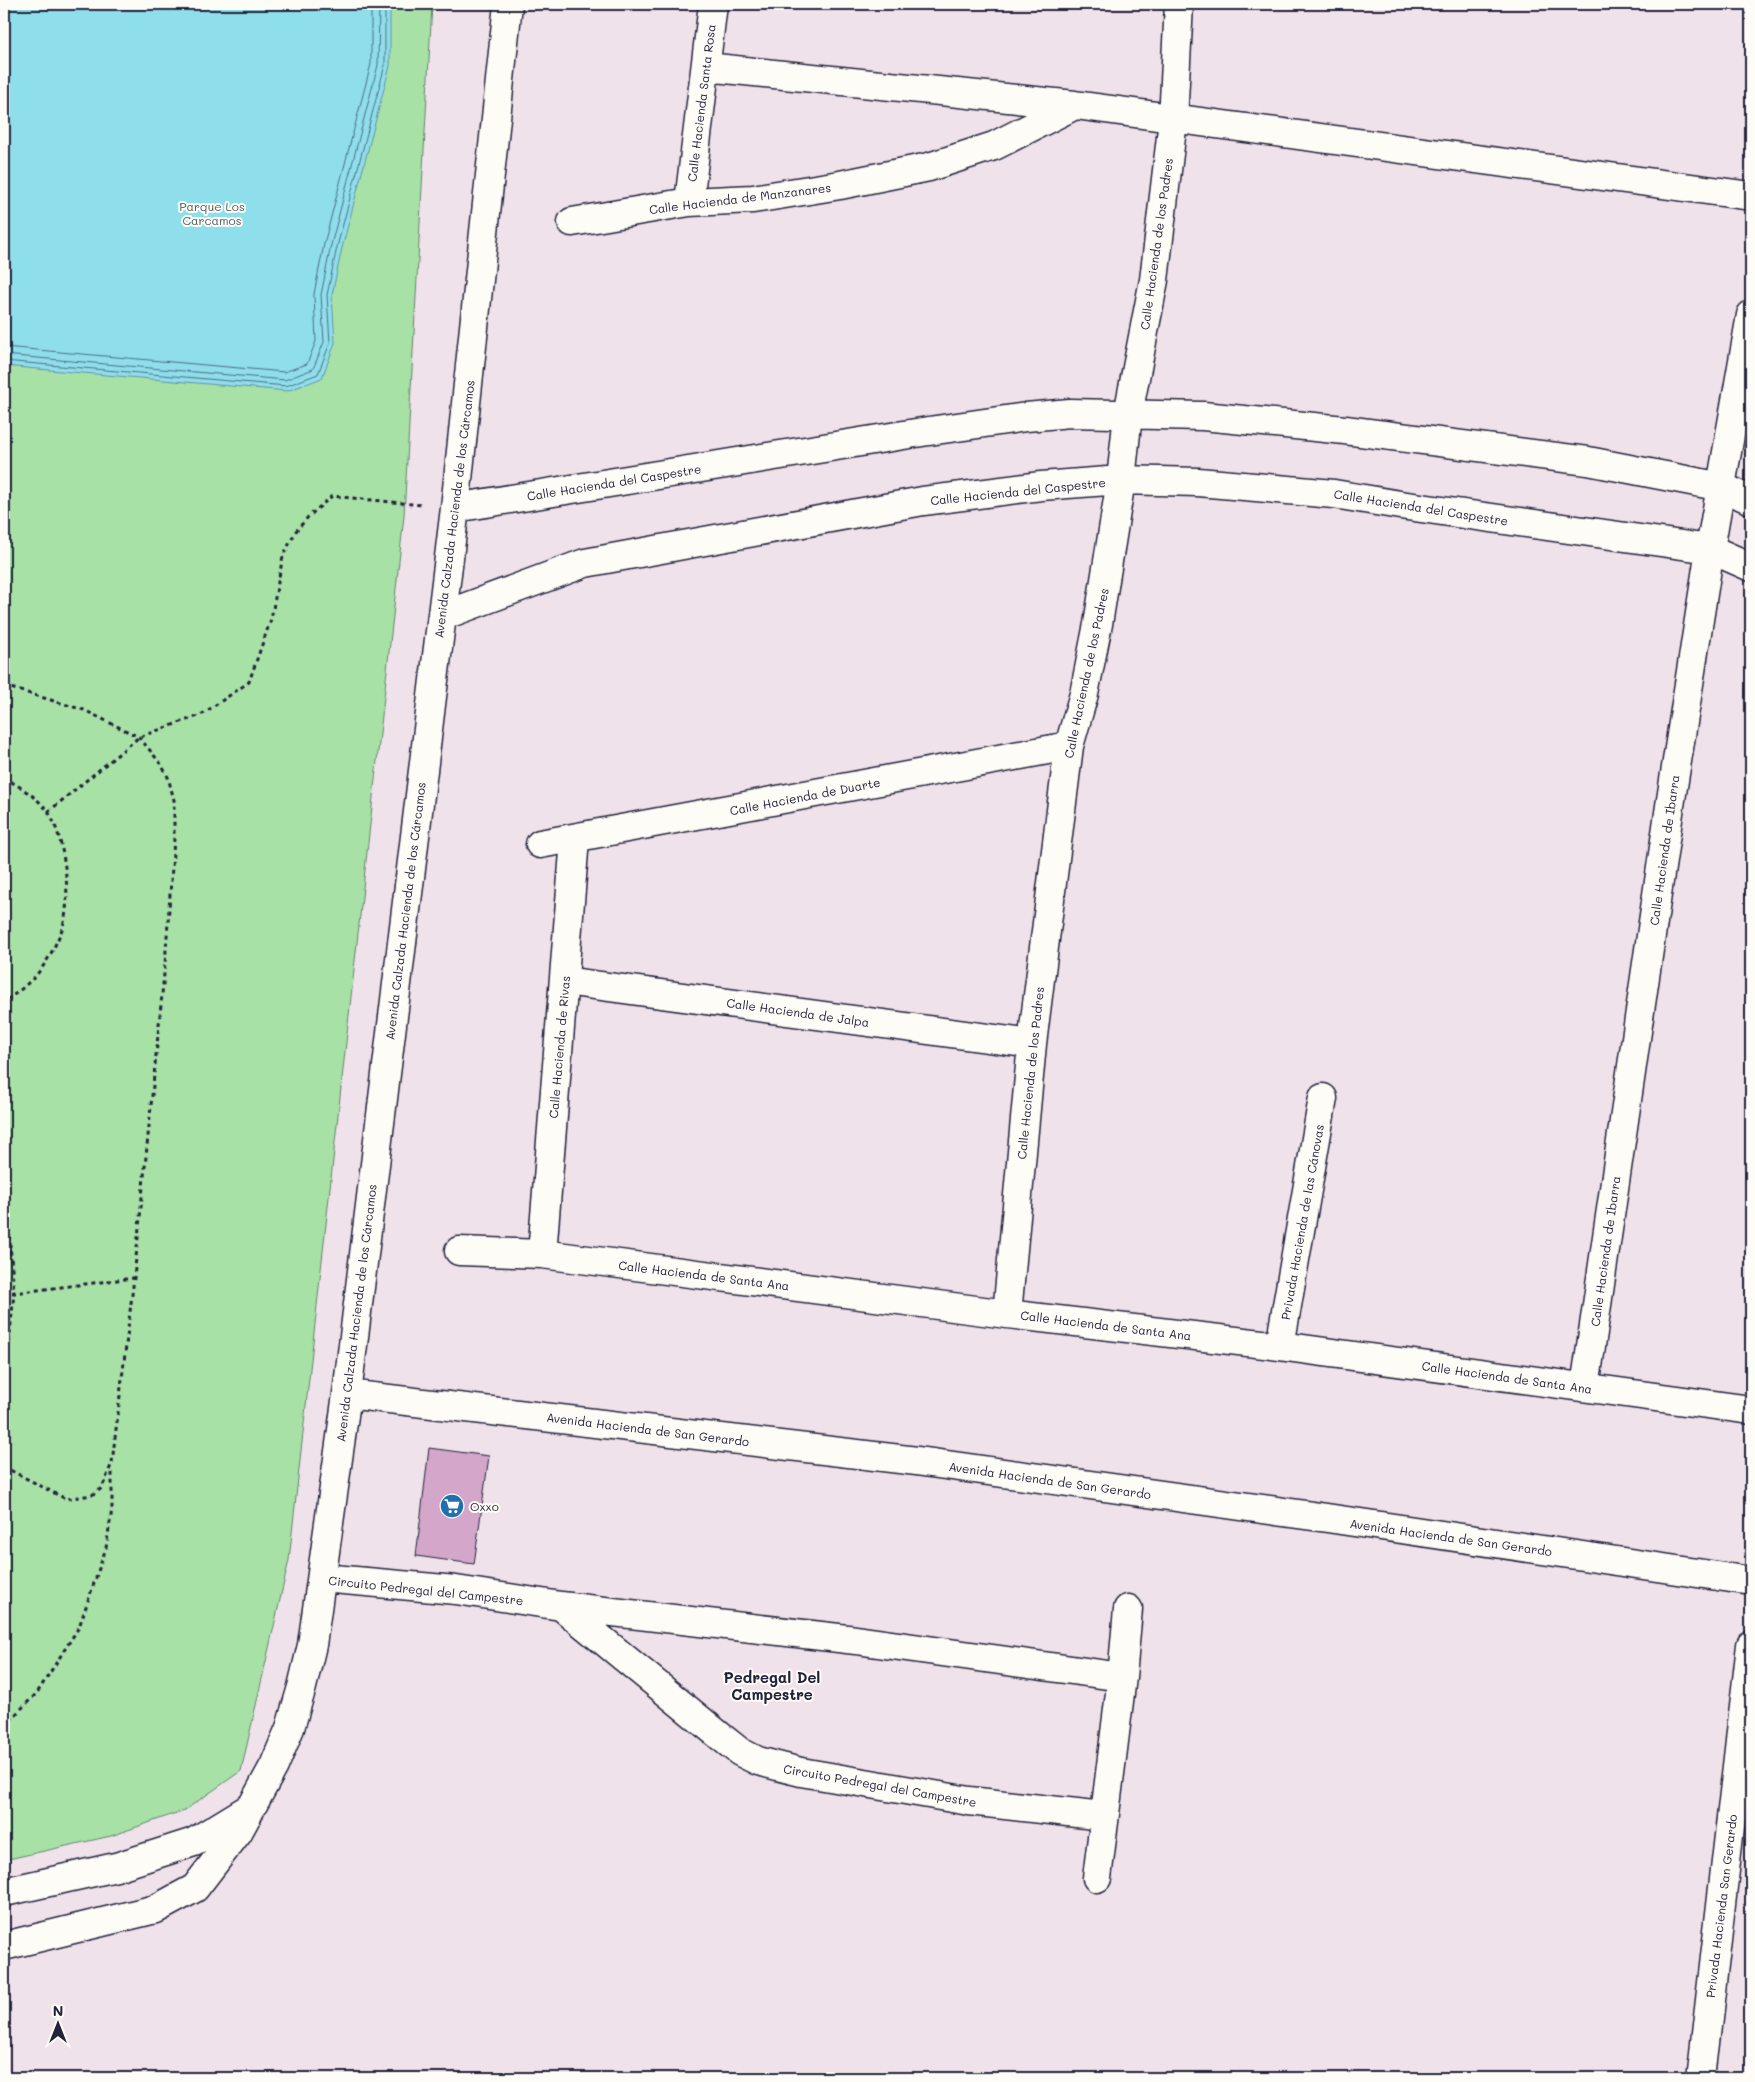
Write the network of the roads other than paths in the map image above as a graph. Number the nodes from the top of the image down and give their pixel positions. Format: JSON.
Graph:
{"nodes":[{"id":1,"x":508,"y":4,"type":"edge"},
{"id":2,"x":712,"y":4,"type":"edge"},
{"id":3,"x":1179,"y":4,"type":"edge"},
{"id":4,"x":706,"y":67,"type":"junction"},
{"id":5,"x":1075,"y":106,"type":"junction"},
{"id":6,"x":1173,"y":120,"type":"junction"},
{"id":7,"x":1751,"y":196,"type":"edge"},
{"id":8,"x":689,"y":202,"type":"junction"},
{"id":9,"x":572,"y":222,"type":"dead end"},
{"id":10,"x":1751,"y":315,"type":"edge"},
{"id":11,"x":1128,"y":414,"type":"junction"},
{"id":12,"x":1121,"y":480,"type":"junction"},
{"id":13,"x":1722,"y":487,"type":"junction"},
{"id":14,"x":1751,"y":500,"type":"edge"},
{"id":15,"x":455,"y":508,"type":"junction"},
{"id":16,"x":1710,"y":549,"type":"junction"},
{"id":17,"x":1751,"y":567,"type":"edge"},
{"id":18,"x":442,"y":616,"type":"junction"},
{"id":19,"x":1069,"y":746,"type":"junction"},
{"id":20,"x":575,"y":839,"type":"junction"},
{"id":21,"x":540,"y":844,"type":"dead end"},
{"id":22,"x":564,"y":981,"type":"junction"},
{"id":23,"x":1032,"y":1044,"type":"junction"},
{"id":24,"x":1323,"y":1098,"type":"dead end"},
{"id":25,"x":459,"y":1251,"type":"dead end"},
{"id":26,"x":542,"y":1254,"type":"junction"},
{"id":27,"x":1007,"y":1314,"type":"junction"},
{"id":28,"x":1280,"y":1346,"type":"junction"},
{"id":29,"x":1585,"y":1387,"type":"junction"},
{"id":30,"x":347,"y":1394,"type":"junction"},
{"id":31,"x":1751,"y":1410,"type":"edge"},
{"id":32,"x":322,"y":1578,"type":"junction"},
{"id":33,"x":1751,"y":1581,"type":"edge"},
{"id":34,"x":561,"y":1606,"type":"junction"},
{"id":35,"x":1128,"y":1609,"type":"dead end"},
{"id":36,"x":1751,"y":1645,"type":"edge"},
{"id":37,"x":1122,"y":1677,"type":"junction"},
{"id":38,"x":251,"y":1807,"type":"junction"},
{"id":39,"x":1104,"y":1816,"type":"junction"},
{"id":40,"x":1097,"y":1878,"type":"dead end"},
{"id":41,"x":4,"y":1892,"type":"edge"},
{"id":42,"x":4,"y":1946,"type":"edge"},
{"id":43,"x":1701,"y":2078,"type":"edge"}],
"edges":[{"from":1,"to":15,"type":"street","name":"Avenida Calzada Hacienda de los Cárcamos"},
{"from":2,"to":4,"type":"street","name":"Calle Hacienda Santa Rosa"},
{"from":3,"to":6,"type":"street","name":"Calle Hacienda de los Padres"},
{"from":4,"to":5,"type":"street"},
{"from":4,"to":8,"type":"street","name":"Calle Hacienda Santa Rosa"},
{"from":5,"to":6,"type":"street"},
{"from":5,"to":8,"type":"street","name":"Calle Hacienda de Manzanares"},
{"from":6,"to":7,"type":"street"},
{"from":6,"to":11,"type":"street","name":"Calle Hacienda de los Padres"},
{"from":8,"to":9,"type":"street","name":"Calle Hacienda de Manzanares"},
{"from":10,"to":13,"type":"street","name":"Calle Hacienda de Ibarra"},
{"from":11,"to":12,"type":"street","name":"Calle Hacienda de los Padres"},
{"from":11,"to":13,"type":"street","name":"Calle Hacienda del Caspestre"},
{"from":11,"to":15,"type":"street","name":"Calle Hacienda del Caspestre"},
{"from":12,"to":16,"type":"street","name":"Calle Hacienda del Caspestre"},
{"from":12,"to":18,"type":"street","name":"Calle Hacienda del Caspestre"},
{"from":12,"to":19,"type":"street","name":"Calle Hacienda de los Padres"},
{"from":13,"to":14,"type":"street","name":"Calle Hacienda del Caspestre"},
{"from":13,"to":16,"type":"street","name":"Calle Hacienda de Ibarra"},
{"from":15,"to":18,"type":"street","name":"Avenida Calzada Hacienda de los Cárcamos"},
{"from":16,"to":17,"type":"street","name":"Calle Hacienda del Caspestre"},
{"from":16,"to":29,"type":"street","name":"Calle Hacienda de Ibarra"},
{"from":18,"to":30,"type":"street","name":"Avenida Calzada Hacienda de los Cárcamos"},
{"from":19,"to":20,"type":"street","name":"Calle Hacienda de Duarte"},
{"from":19,"to":23,"type":"street","name":"Calle Hacienda de los Padres"},
{"from":20,"to":21,"type":"street","name":"Calle Hacienda de Duarte"},
{"from":20,"to":22,"type":"street","name":"Calle Hacienda de Rivas"},
{"from":22,"to":23,"type":"street","name":"Calle Hacienda de Jalpa"},
{"from":22,"to":26,"type":"street","name":"Calle Hacienda de Rivas"},
{"from":23,"to":27,"type":"street","name":"Calle Hacienda de los Padres"},
{"from":24,"to":28,"type":"street","name":"Privada Hacienda de las Cánovas"},
{"from":25,"to":26,"type":"street","name":"Calle Hacienda de Santa Ana"},
{"from":26,"to":27,"type":"street","name":"Calle Hacienda de Santa Ana"},
{"from":27,"to":28,"type":"street","name":"Calle Hacienda de Santa Ana"},
{"from":28,"to":29,"type":"street","name":"Calle Hacienda de Santa Ana"},
{"from":29,"to":31,"type":"street","name":"Calle Hacienda de Santa Ana"},
{"from":30,"to":32,"type":"street","name":"Avenida Calzada Hacienda de los Cárcamos"},
{"from":30,"to":33,"type":"street","name":"Avenida Hacienda de San Gerardo"},
{"from":32,"to":34,"type":"street","name":"Circuito Pedregal del Campestre"},
{"from":32,"to":38,"type":"street","name":"Avenida Calzada Hacienda de los Cárcamos"},
{"from":34,"to":37,"type":"street","name":"Circuito Pedregal del Campestre"},
{"from":34,"to":39,"type":"street","name":"Circuito Pedregal del Campestre"},
{"from":35,"to":37,"type":"street"},
{"from":36,"to":43,"type":"street","name":"Privada Hacienda San Gerardo"},
{"from":37,"to":39,"type":"street"},
{"from":38,"to":41,"type":"street","name":"Avenida Calzada Hacienda de los Cárcamos"},
{"from":38,"to":42,"type":"street","name":"Avenida Calzada Hacienda de los Cárcamos"},
{"from":39,"to":40,"type":"street"}]}
